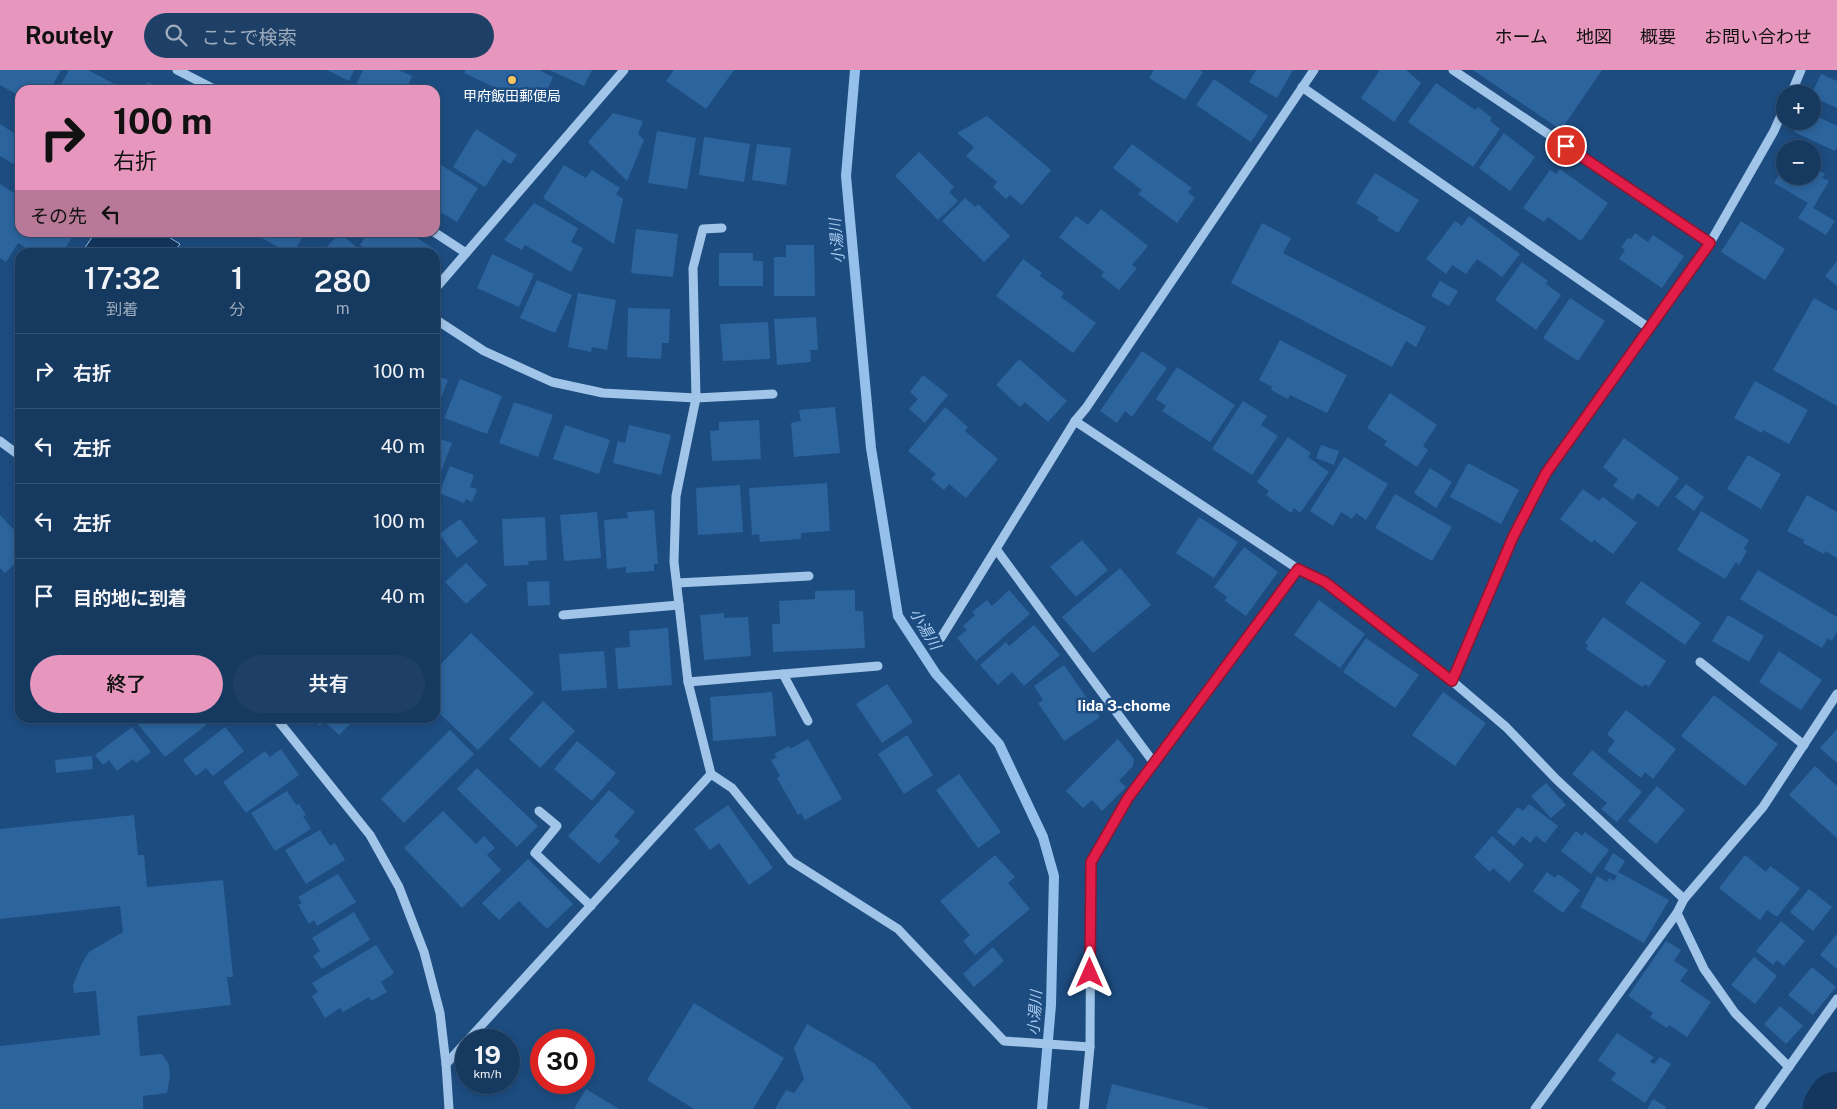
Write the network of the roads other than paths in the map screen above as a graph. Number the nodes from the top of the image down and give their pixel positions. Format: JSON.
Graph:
{"nodes":[{"id":1,"x":177,"y":70,"type":"edge"},
{"id":2,"x":624,"y":70,"type":"edge"},
{"id":3,"x":1314,"y":70,"type":"edge"},
{"id":4,"x":1453,"y":70,"type":"edge"},
{"id":5,"x":1801,"y":70,"type":"edge"},
{"id":6,"x":206,"y":85,"type":"edge"},
{"id":7,"x":1794,"y":85,"type":"edge"},
{"id":8,"x":1302,"y":87,"type":"junction"},
{"id":9,"x":1776,"y":126,"type":"edge"},
{"id":10,"x":722,"y":228,"type":"dead end"},
{"id":11,"x":440,"y":236,"type":"edge"},
{"id":12,"x":1710,"y":243,"type":"junction"},
{"id":13,"x":466,"y":253,"type":"junction"},
{"id":14,"x":440,"y":283,"type":"edge"},
{"id":15,"x":440,"y":322,"type":"edge"},
{"id":16,"x":1649,"y":328,"type":"junction"},
{"id":17,"x":773,"y":394,"type":"dead end"},
{"id":18,"x":696,"y":398,"type":"junction"},
{"id":19,"x":1075,"y":421,"type":"junction"},
{"id":20,"x":0,"y":441,"type":"edge"},
{"id":21,"x":15,"y":452,"type":"edge"},
{"id":22,"x":996,"y":549,"type":"junction"},
{"id":23,"x":1298,"y":569,"type":"junction"},
{"id":24,"x":809,"y":576,"type":"dead end"},
{"id":25,"x":677,"y":583,"type":"junction"},
{"id":26,"x":679,"y":605,"type":"junction"},
{"id":27,"x":563,"y":615,"type":"dead end"},
{"id":28,"x":942,"y":638,"type":"dead end"},
{"id":29,"x":1700,"y":662,"type":"dead end"},
{"id":30,"x":878,"y":666,"type":"dead end"},
{"id":31,"x":783,"y":674,"type":"junction"},
{"id":32,"x":1452,"y":681,"type":"junction"},
{"id":33,"x":688,"y":682,"type":"junction"},
{"id":34,"x":1837,"y":694,"type":"edge"},
{"id":35,"x":808,"y":721,"type":"dead end"},
{"id":36,"x":280,"y":723,"type":"edge"},
{"id":37,"x":1804,"y":745,"type":"junction"},
{"id":38,"x":1154,"y":763,"type":"junction"},
{"id":39,"x":711,"y":774,"type":"junction"},
{"id":40,"x":539,"y":811,"type":"dead end"},
{"id":41,"x":1684,"y":899,"type":"junction"},
{"id":42,"x":591,"y":906,"type":"junction"},
{"id":43,"x":1677,"y":914,"type":"junction"},
{"id":44,"x":1837,"y":999,"type":"edge"},
{"id":45,"x":478,"y":1029,"type":"edge"},
{"id":46,"x":1090,"y":1047,"type":"junction"},
{"id":47,"x":455,"y":1054,"type":"edge"},
{"id":48,"x":446,"y":1064,"type":"junction"},
{"id":49,"x":1789,"y":1067,"type":"junction"},
{"id":50,"x":449,"y":1109,"type":"edge"},
{"id":51,"x":1084,"y":1109,"type":"edge"},
{"id":52,"x":1535,"y":1109,"type":"edge"},
{"id":53,"x":1759,"y":1109,"type":"edge"}],
"edges":[{"from":1,"to":6,"type":"street"},
{"from":2,"to":13,"type":"street"},
{"from":3,"to":8,"type":"street"},
{"from":4,"to":12,"type":"street"},
{"from":5,"to":7,"type":"street"},
{"from":8,"to":16,"type":"street"},
{"from":8,"to":19,"type":"street"},
{"from":9,"to":12,"type":"street"},
{"from":10,"to":18,"type":"street"},
{"from":11,"to":13,"type":"street"},
{"from":12,"to":16,"type":"street"},
{"from":13,"to":14,"type":"street"},
{"from":15,"to":18,"type":"street"},
{"from":16,"to":32,"type":"street"},
{"from":17,"to":18,"type":"street"},
{"from":18,"to":25,"type":"street"},
{"from":19,"to":22,"type":"street"},
{"from":19,"to":23,"type":"street"},
{"from":20,"to":21,"type":"street"},
{"from":22,"to":28,"type":"street"},
{"from":22,"to":38,"type":"street"},
{"from":23,"to":32,"type":"street"},
{"from":23,"to":38,"type":"street"},
{"from":24,"to":25,"type":"street"},
{"from":25,"to":26,"type":"street"},
{"from":26,"to":27,"type":"street"},
{"from":26,"to":33,"type":"street"},
{"from":29,"to":37,"type":"street"},
{"from":30,"to":31,"type":"street"},
{"from":31,"to":33,"type":"street"},
{"from":31,"to":35,"type":"street"},
{"from":32,"to":41,"type":"street"},
{"from":33,"to":39,"type":"street"},
{"from":34,"to":37,"type":"street"},
{"from":36,"to":48,"type":"street"},
{"from":37,"to":41,"type":"street"},
{"from":38,"to":46,"type":"street"},
{"from":39,"to":42,"type":"street"},
{"from":39,"to":46,"type":"street"},
{"from":40,"to":42,"type":"street"},
{"from":41,"to":43,"type":"street"},
{"from":42,"to":45,"type":"street"},
{"from":43,"to":49,"type":"street"},
{"from":43,"to":52,"type":"street"},
{"from":44,"to":49,"type":"street"},
{"from":46,"to":51,"type":"street"},
{"from":47,"to":48,"type":"street"},
{"from":48,"to":50,"type":"street"},
{"from":49,"to":53,"type":"street"}]}
